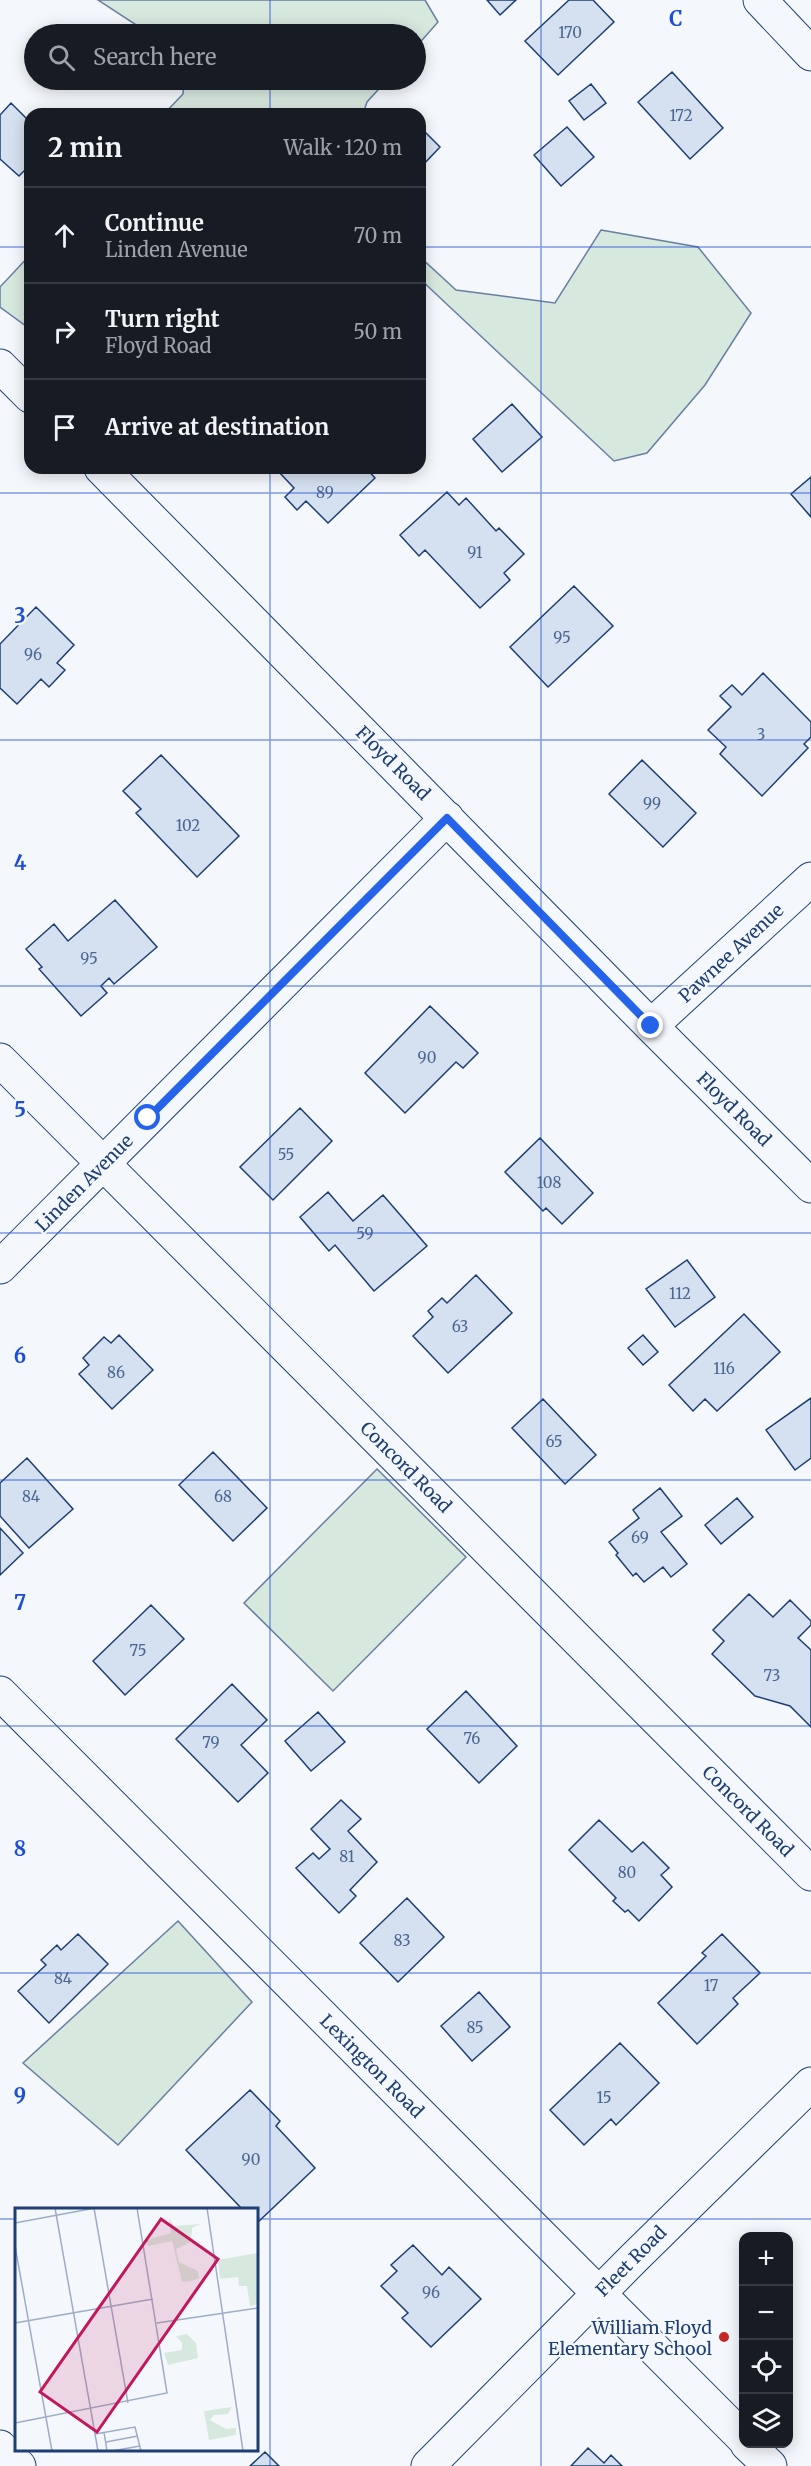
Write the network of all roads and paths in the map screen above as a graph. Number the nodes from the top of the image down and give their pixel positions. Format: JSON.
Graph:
{"nodes":[{"id":1,"x":760,"y":0,"type":"edge"},
{"id":2,"x":811,"y":54,"type":"edge"},
{"id":3,"x":0,"y":366,"type":"edge"},
{"id":4,"x":24,"y":390,"type":"edge"},
{"id":5,"x":107,"y":474,"type":"edge"},
{"id":6,"x":447,"y":818,"type":"junction"},
{"id":7,"x":811,"y":879,"type":"edge"},
{"id":8,"x":651,"y":1026,"type":"junction"},
{"id":9,"x":0,"y":1060,"type":"edge"},
{"id":10,"x":103,"y":1163,"type":"junction"},
{"id":11,"x":811,"y":1186,"type":"edge"},
{"id":12,"x":0,"y":1267,"type":"edge"},
{"id":13,"x":0,"y":1693,"type":"edge"},
{"id":14,"x":811,"y":1874,"type":"edge"},
{"id":15,"x":811,"y":2084,"type":"edge"},
{"id":16,"x":599,"y":2293,"type":"junction"},
{"id":17,"x":739,"y":2434,"type":"edge"},
{"id":18,"x":0,"y":2447,"type":"edge"},
{"id":19,"x":751,"y":2448,"type":"edge"},
{"id":20,"x":19,"y":2466,"type":"edge"},
{"id":21,"x":428,"y":2466,"type":"edge"},
{"id":22,"x":770,"y":2466,"type":"edge"}],
"edges":[{"from":1,"to":2,"type":"street"},
{"from":3,"to":4,"type":"street"},
{"from":5,"to":6,"type":"street","name":"Floyd Road"},
{"from":6,"to":8,"type":"street","name":"Floyd Road"},
{"from":6,"to":10,"type":"street","name":"Linden Avenue"},
{"from":7,"to":8,"type":"street","name":"Pawnee Avenue"},
{"from":8,"to":11,"type":"street","name":"Floyd Road"},
{"from":9,"to":10,"type":"street","name":"Concord Road"},
{"from":10,"to":12,"type":"street","name":"Linden Avenue"},
{"from":10,"to":14,"type":"street","name":"Concord Road"},
{"from":13,"to":16,"type":"street","name":"Lexington Road"},
{"from":15,"to":16,"type":"street","name":"Fleet Road"},
{"from":16,"to":17,"type":"street","name":"Lexington Road"},
{"from":16,"to":21,"type":"street","name":"Fleet Road"},
{"from":18,"to":20,"type":"street"},
{"from":19,"to":22,"type":"street"}]}
